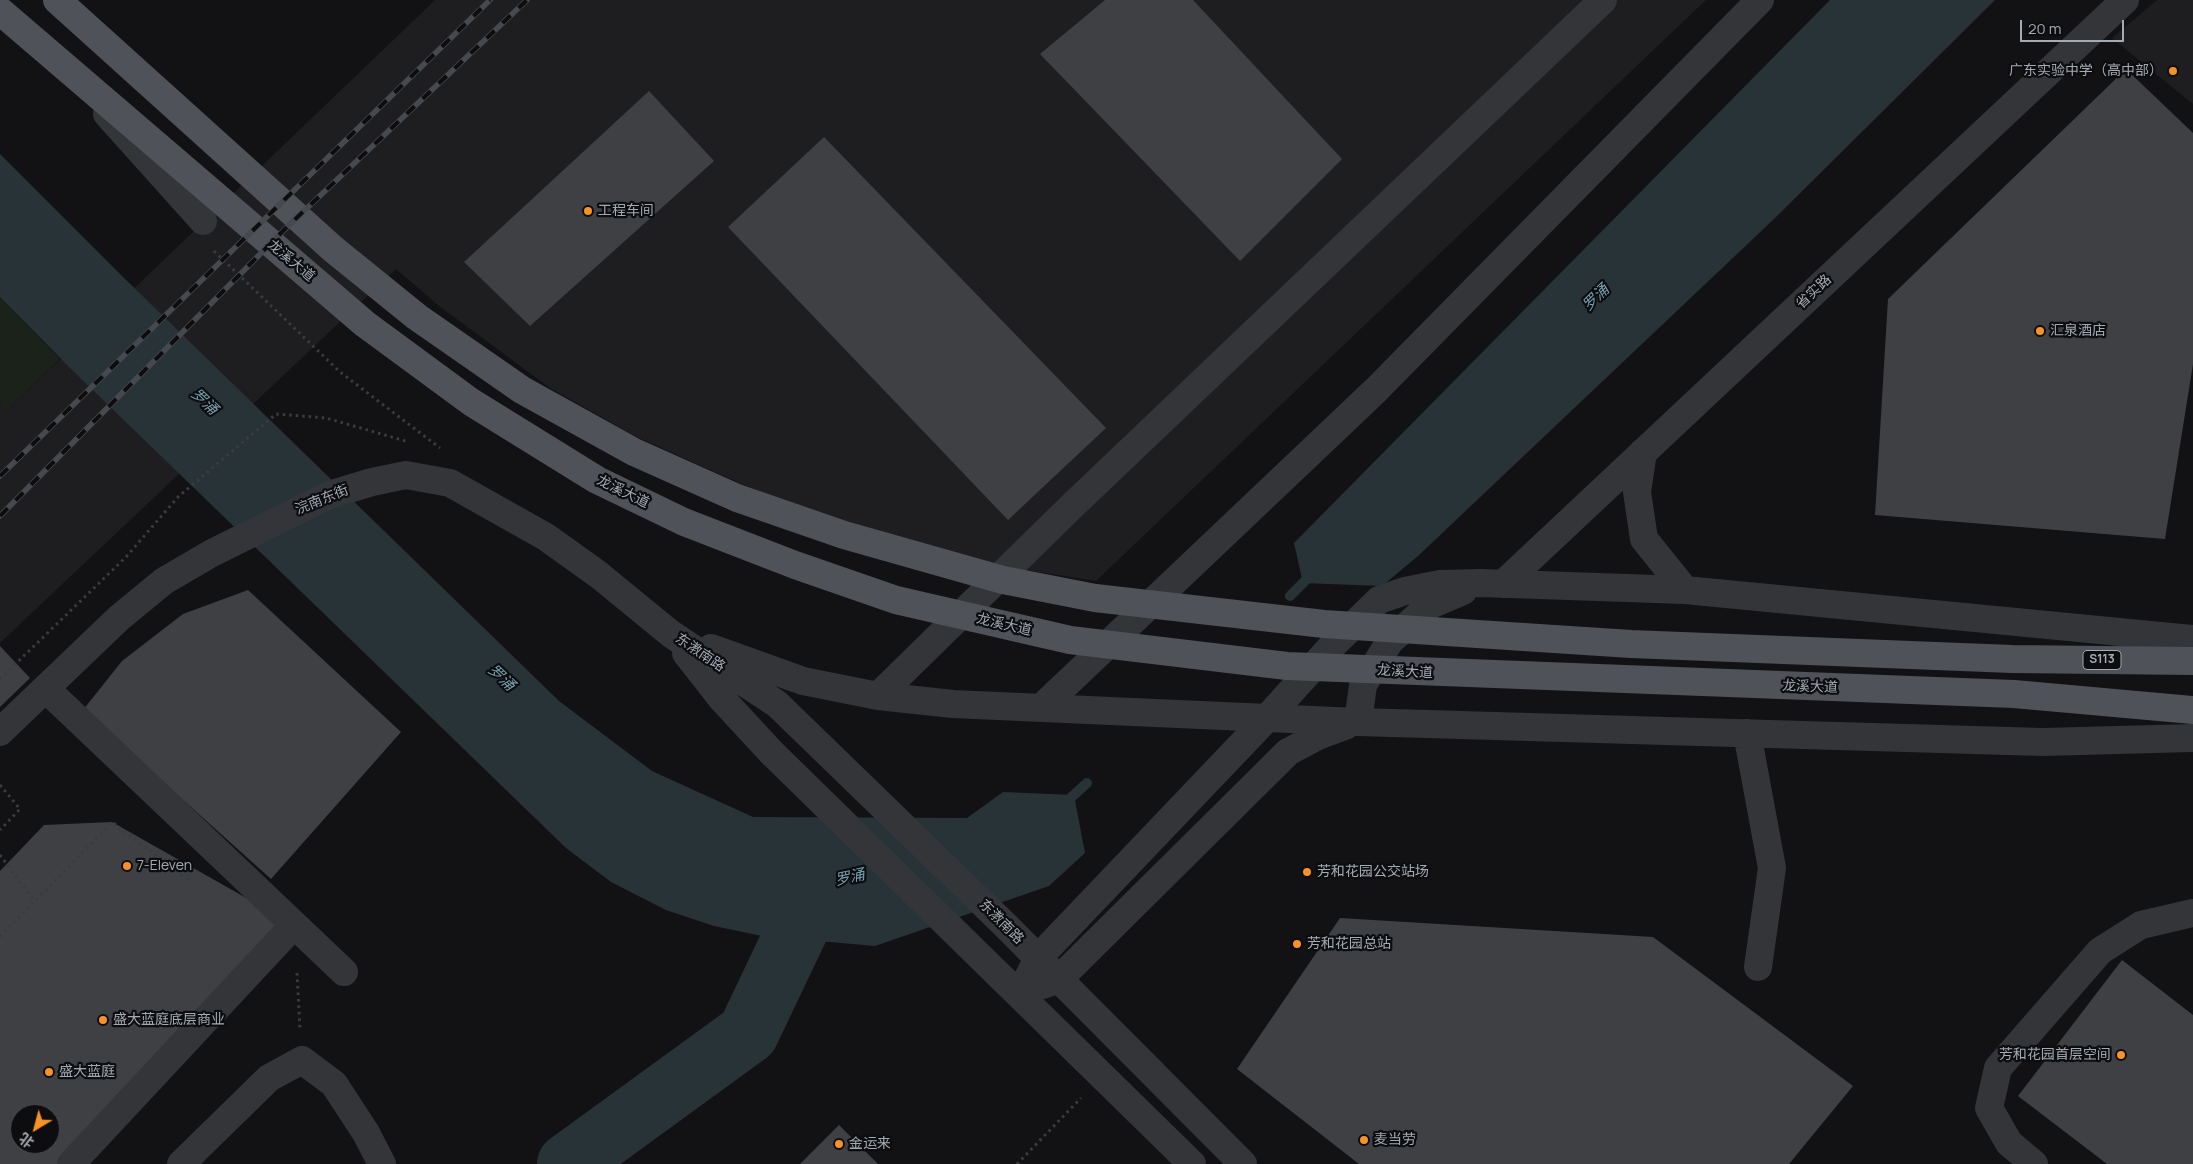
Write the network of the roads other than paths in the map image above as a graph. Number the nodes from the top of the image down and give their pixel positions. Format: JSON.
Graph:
{"nodes":[{"id":1,"x":58,"y":0,"type":"edge"},
{"id":2,"x":1603,"y":0,"type":"edge"},
{"id":3,"x":1760,"y":0,"type":"edge"},
{"id":4,"x":2125,"y":0,"type":"edge"},
{"id":5,"x":4,"y":12,"type":"edge"},
{"id":6,"x":203,"y":221,"type":"dead end"},
{"id":7,"x":1643,"y":452,"type":"junction"},
{"id":8,"x":1492,"y":583,"type":"junction"},
{"id":9,"x":1685,"y":590,"type":"junction"},
{"id":10,"x":672,"y":634,"type":"junction"},
{"id":11,"x":2193,"y":639,"type":"edge"},
{"id":12,"x":2193,"y":661,"type":"edge"},
{"id":13,"x":46,"y":689,"type":"junction"},
{"id":14,"x":878,"y":696,"type":"junction"},
{"id":15,"x":1042,"y":707,"type":"junction"},
{"id":16,"x":2193,"y":710,"type":"edge"},
{"id":17,"x":1268,"y":717,"type":"junction"},
{"id":18,"x":1358,"y":722,"type":"junction"},
{"id":19,"x":0,"y":732,"type":"edge"},
{"id":20,"x":1747,"y":733,"type":"junction"},
{"id":21,"x":2193,"y":738,"type":"edge"},
{"id":22,"x":2193,"y":912,"type":"edge"},
{"id":23,"x":294,"y":925,"type":"junction"},
{"id":24,"x":1038,"y":958,"type":"junction"},
{"id":25,"x":1758,"y":968,"type":"dead end"},
{"id":26,"x":344,"y":972,"type":"dead end"},
{"id":27,"x":1059,"y":979,"type":"junction"},
{"id":28,"x":1020,"y":994,"type":"junction"},
{"id":29,"x":71,"y":1164,"type":"edge"},
{"id":30,"x":181,"y":1164,"type":"edge"},
{"id":31,"x":382,"y":1164,"type":"edge"},
{"id":32,"x":1192,"y":1164,"type":"edge"},
{"id":33,"x":1243,"y":1164,"type":"edge"},
{"id":34,"x":2034,"y":1164,"type":"edge"}],
"edges":[{"from":1,"to":12,"type":"main road","number":"S113"},
{"from":2,"to":14,"type":"street"},
{"from":3,"to":15,"type":"street"},
{"from":4,"to":7,"type":"street","name":"省实路"},
{"from":5,"to":6,"type":"street"},
{"from":5,"to":16,"type":"main road","name":"龙溪大道"},
{"from":7,"to":8,"type":"street","name":"省实路"},
{"from":7,"to":9,"type":"street"},
{"from":8,"to":9,"type":"street"},
{"from":8,"to":17,"type":"street"},
{"from":8,"to":18,"type":"street"},
{"from":9,"to":11,"type":"street"},
{"from":10,"to":13,"type":"street","name":"浣南东街"},
{"from":10,"to":14,"type":"street"},
{"from":10,"to":24,"type":"street","name":"东漖南路"},
{"from":10,"to":28,"type":"street","name":"东漖南路"},
{"from":13,"to":19,"type":"street","name":"浣南东街"},
{"from":13,"to":23,"type":"street"},
{"from":14,"to":15,"type":"street"},
{"from":15,"to":17,"type":"street"},
{"from":17,"to":18,"type":"street"},
{"from":17,"to":24,"type":"street"},
{"from":18,"to":20,"type":"street"},
{"from":18,"to":27,"type":"street"},
{"from":20,"to":21,"type":"street"},
{"from":20,"to":25,"type":"street"},
{"from":22,"to":34,"type":"street"},
{"from":23,"to":26,"type":"street"},
{"from":23,"to":29,"type":"street"},
{"from":24,"to":27,"type":"street","name":"东漖南路"},
{"from":24,"to":28,"type":"street"},
{"from":27,"to":28,"type":"street"},
{"from":27,"to":33,"type":"street","name":"东漖南路"},
{"from":28,"to":32,"type":"street","name":"东漖南路"},
{"from":30,"to":31,"type":"street"}]}
